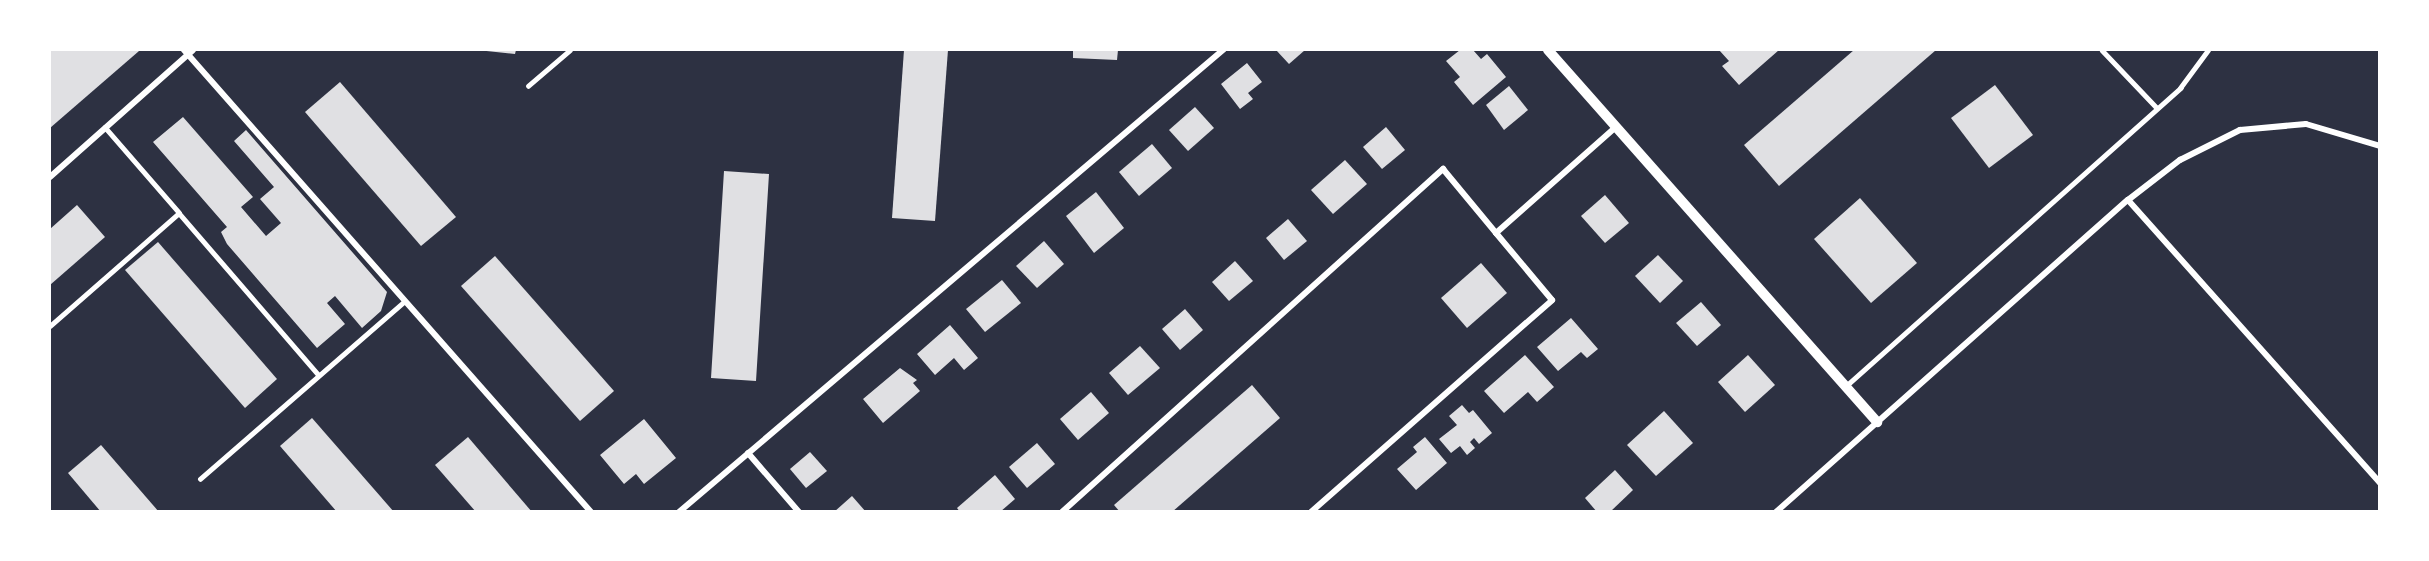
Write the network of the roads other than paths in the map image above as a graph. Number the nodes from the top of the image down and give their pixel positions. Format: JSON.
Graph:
{"nodes":[{"id":1,"x":570,"y":50,"type":"edge"},
{"id":2,"x":1223,"y":50,"type":"edge"},
{"id":3,"x":1548,"y":50,"type":"edge"},
{"id":4,"x":2102,"y":50,"type":"edge"},
{"id":5,"x":2208,"y":50,"type":"edge"},
{"id":6,"x":188,"y":51,"type":"edge"},
{"id":7,"x":528,"y":86,"type":"dead end"},
{"id":8,"x":2157,"y":108,"type":"junction"},
{"id":9,"x":1616,"y":127,"type":"junction"},
{"id":10,"x":105,"y":128,"type":"junction"},
{"id":11,"x":2379,"y":146,"type":"edge"},
{"id":12,"x":50,"y":177,"type":"edge"},
{"id":13,"x":2128,"y":200,"type":"junction"},
{"id":14,"x":179,"y":213,"type":"junction"},
{"id":15,"x":1496,"y":233,"type":"junction"},
{"id":16,"x":405,"y":301,"type":"junction"},
{"id":17,"x":50,"y":326,"type":"edge"},
{"id":18,"x":320,"y":375,"type":"junction"},
{"id":19,"x":1846,"y":386,"type":"junction"},
{"id":20,"x":1877,"y":422,"type":"junction"},
{"id":21,"x":748,"y":453,"type":"junction"},
{"id":22,"x":200,"y":479,"type":"dead end"},
{"id":23,"x":2379,"y":483,"type":"edge"},
{"id":24,"x":591,"y":512,"type":"edge"},
{"id":25,"x":679,"y":512,"type":"edge"},
{"id":26,"x":799,"y":512,"type":"edge"},
{"id":27,"x":1062,"y":512,"type":"edge"},
{"id":28,"x":1311,"y":512,"type":"edge"},
{"id":29,"x":1776,"y":512,"type":"edge"}],
"edges":[{"from":1,"to":7,"type":"lane"},
{"from":2,"to":21,"type":"street"},
{"from":3,"to":9,"type":"street"},
{"from":4,"to":8,"type":"lane"},
{"from":5,"to":8,"type":"lane"},
{"from":6,"to":10,"type":"street"},
{"from":6,"to":16,"type":"street"},
{"from":8,"to":19,"type":"lane"},
{"from":9,"to":15,"type":"street"},
{"from":9,"to":19,"type":"street"},
{"from":10,"to":12,"type":"street"},
{"from":10,"to":14,"type":"lane"},
{"from":11,"to":13,"type":"street"},
{"from":13,"to":20,"type":"street"},
{"from":13,"to":23,"type":"street"},
{"from":14,"to":17,"type":"lane"},
{"from":14,"to":18,"type":"lane"},
{"from":15,"to":27,"type":"street"},
{"from":15,"to":28,"type":"street"},
{"from":16,"to":18,"type":"lane"},
{"from":16,"to":24,"type":"street"},
{"from":18,"to":22,"type":"lane"},
{"from":19,"to":20,"type":"street"},
{"from":20,"to":29,"type":"street"},
{"from":21,"to":25,"type":"street"},
{"from":21,"to":26,"type":"street"}]}
